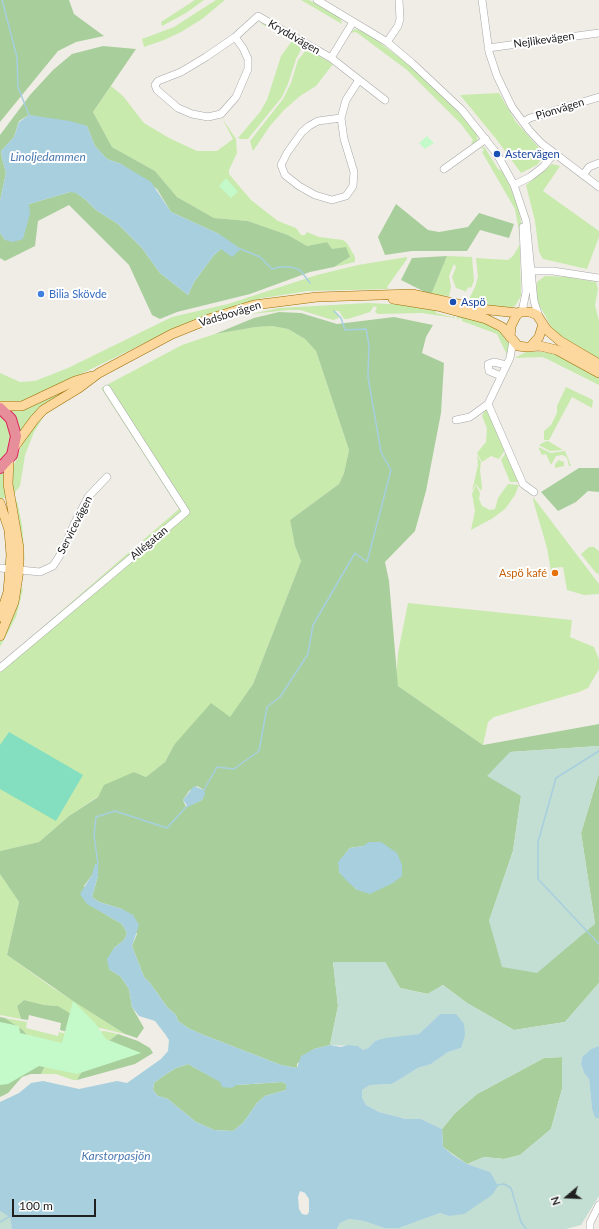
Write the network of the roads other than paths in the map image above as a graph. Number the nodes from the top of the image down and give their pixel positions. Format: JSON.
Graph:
{"nodes":[{"id":1,"x":399,"y":0,"type":"edge"},
{"id":2,"x":482,"y":0,"type":"edge"},
{"id":3,"x":322,"y":1,"type":"edge"},
{"id":4,"x":354,"y":22,"type":"junction"},
{"id":5,"x":599,"y":33,"type":"edge"},
{"id":6,"x":235,"y":36,"type":"junction"},
{"id":7,"x":387,"y":42,"type":"junction"},
{"id":8,"x":488,"y":48,"type":"junction"},
{"id":9,"x":331,"y":58,"type":"junction"},
{"id":10,"x":359,"y":80,"type":"junction"},
{"id":11,"x":599,"y":97,"type":"edge"},
{"id":12,"x":385,"y":100,"type":"dead end"},
{"id":13,"x":341,"y":118,"type":"junction"},
{"id":14,"x":523,"y":122,"type":"junction"},
{"id":15,"x":486,"y":139,"type":"junction"},
{"id":16,"x":554,"y":154,"type":"junction"},
{"id":17,"x":599,"y":164,"type":"edge"},
{"id":18,"x":444,"y":169,"type":"dead end"},
{"id":19,"x":582,"y":175,"type":"junction"},
{"id":20,"x":514,"y":185,"type":"junction"},
{"id":21,"x":599,"y":187,"type":"edge"},
{"id":22,"x":528,"y":271,"type":"junction"},
{"id":23,"x":599,"y":278,"type":"edge"},
{"id":24,"x":378,"y":296,"type":"junction"},
{"id":25,"x":520,"y":313,"type":"junction"},
{"id":26,"x":541,"y":321,"type":"junction"},
{"id":27,"x":511,"y":339,"type":"junction"},
{"id":28,"x":527,"y":347,"type":"junction"},
{"id":29,"x":510,"y":358,"type":"junction"},
{"id":30,"x":599,"y":364,"type":"edge"},
{"id":31,"x":506,"y":365,"type":"junction"},
{"id":32,"x":599,"y":373,"type":"edge"},
{"id":33,"x":95,"y":375,"type":"junction"},
{"id":34,"x":501,"y":376,"type":"junction"},
{"id":35,"x":107,"y":389,"type":"dead end"},
{"id":36,"x":488,"y":404,"type":"junction"},
{"id":37,"x":0,"y":407,"type":"edge"},
{"id":38,"x":456,"y":420,"type":"dead end"},
{"id":39,"x":15,"y":446,"type":"junction"},
{"id":40,"x":9,"y":459,"type":"junction"},
{"id":41,"x":0,"y":468,"type":"edge"},
{"id":42,"x":107,"y":477,"type":"dead end"},
{"id":43,"x":534,"y":492,"type":"dead end"},
{"id":44,"x":0,"y":503,"type":"edge"},
{"id":45,"x":0,"y":568,"type":"edge"},
{"id":46,"x":15,"y":570,"type":"junction"},
{"id":47,"x":0,"y":617,"type":"edge"},
{"id":48,"x":0,"y":636,"type":"edge"},
{"id":49,"x":0,"y":668,"type":"edge"},
{"id":50,"x":599,"y":1205,"type":"edge"},
{"id":51,"x":590,"y":1229,"type":"edge"}],
"edges":[{"from":1,"to":7,"type":"street"},
{"from":2,"to":8,"type":"street"},
{"from":3,"to":4,"type":"street"},
{"from":4,"to":7,"type":"street"},
{"from":4,"to":9,"type":"street","name":"Kryddvägen"},
{"from":5,"to":8,"type":"street","name":"Nejlikevägen"},
{"from":6,"to":6,"type":"street"},
{"from":6,"to":9,"type":"street","name":"Kryddvägen"},
{"from":7,"to":15,"type":"street"},
{"from":8,"to":14,"type":"street"},
{"from":9,"to":10,"type":"street","name":"Kryddvägen"},
{"from":10,"to":12,"type":"street","name":"Kryddvägen"},
{"from":10,"to":13,"type":"street"},
{"from":11,"to":14,"type":"street","name":"Pionvägen"},
{"from":13,"to":13,"type":"street"},
{"from":14,"to":16,"type":"street"},
{"from":15,"to":18,"type":"street"},
{"from":15,"to":20,"type":"street"},
{"from":16,"to":19,"type":"street"},
{"from":16,"to":20,"type":"street"},
{"from":17,"to":19,"type":"street"},
{"from":19,"to":21,"type":"street"},
{"from":20,"to":22,"type":"street"},
{"from":22,"to":23,"type":"street"},
{"from":22,"to":25,"type":"street"},
{"from":22,"to":26,"type":"street"},
{"from":24,"to":25,"type":"main road","name":"Vadsbovägen"},
{"from":24,"to":27,"type":"main road","name":"Vadsbovägen"},
{"from":24,"to":33,"type":"main road","name":"Vadsbovägen"},
{"from":25,"to":26,"type":"main road"},
{"from":25,"to":27,"type":"main road"},
{"from":26,"to":28,"type":"main road"},
{"from":26,"to":30,"type":"main road"},
{"from":27,"to":28,"type":"main road"},
{"from":27,"to":29,"type":"street"},
{"from":28,"to":29,"type":"street"},
{"from":28,"to":32,"type":"main road"},
{"from":29,"to":31,"type":"street"},
{"from":31,"to":34,"type":"street"},
{"from":31,"to":34,"type":"street"},
{"from":33,"to":37,"type":"main road","name":"Vadsbovägen"},
{"from":33,"to":39,"type":"main road","name":"Vadsbovägen"},
{"from":34,"to":36,"type":"street"},
{"from":35,"to":49,"type":"street","name":"Allégatan"},
{"from":36,"to":38,"type":"street"},
{"from":36,"to":43,"type":"street"},
{"from":37,"to":39,"type":"highway"},
{"from":39,"to":40,"type":"highway"},
{"from":40,"to":41,"type":"highway"},
{"from":40,"to":46,"type":"main road"},
{"from":42,"to":46,"type":"street","name":"Servicevägen"},
{"from":44,"to":46,"type":"main road"},
{"from":45,"to":46,"type":"street","name":"Servicevägen"},
{"from":46,"to":47,"type":"main road"},
{"from":46,"to":48,"type":"main road"},
{"from":50,"to":51,"type":"street"}]}
